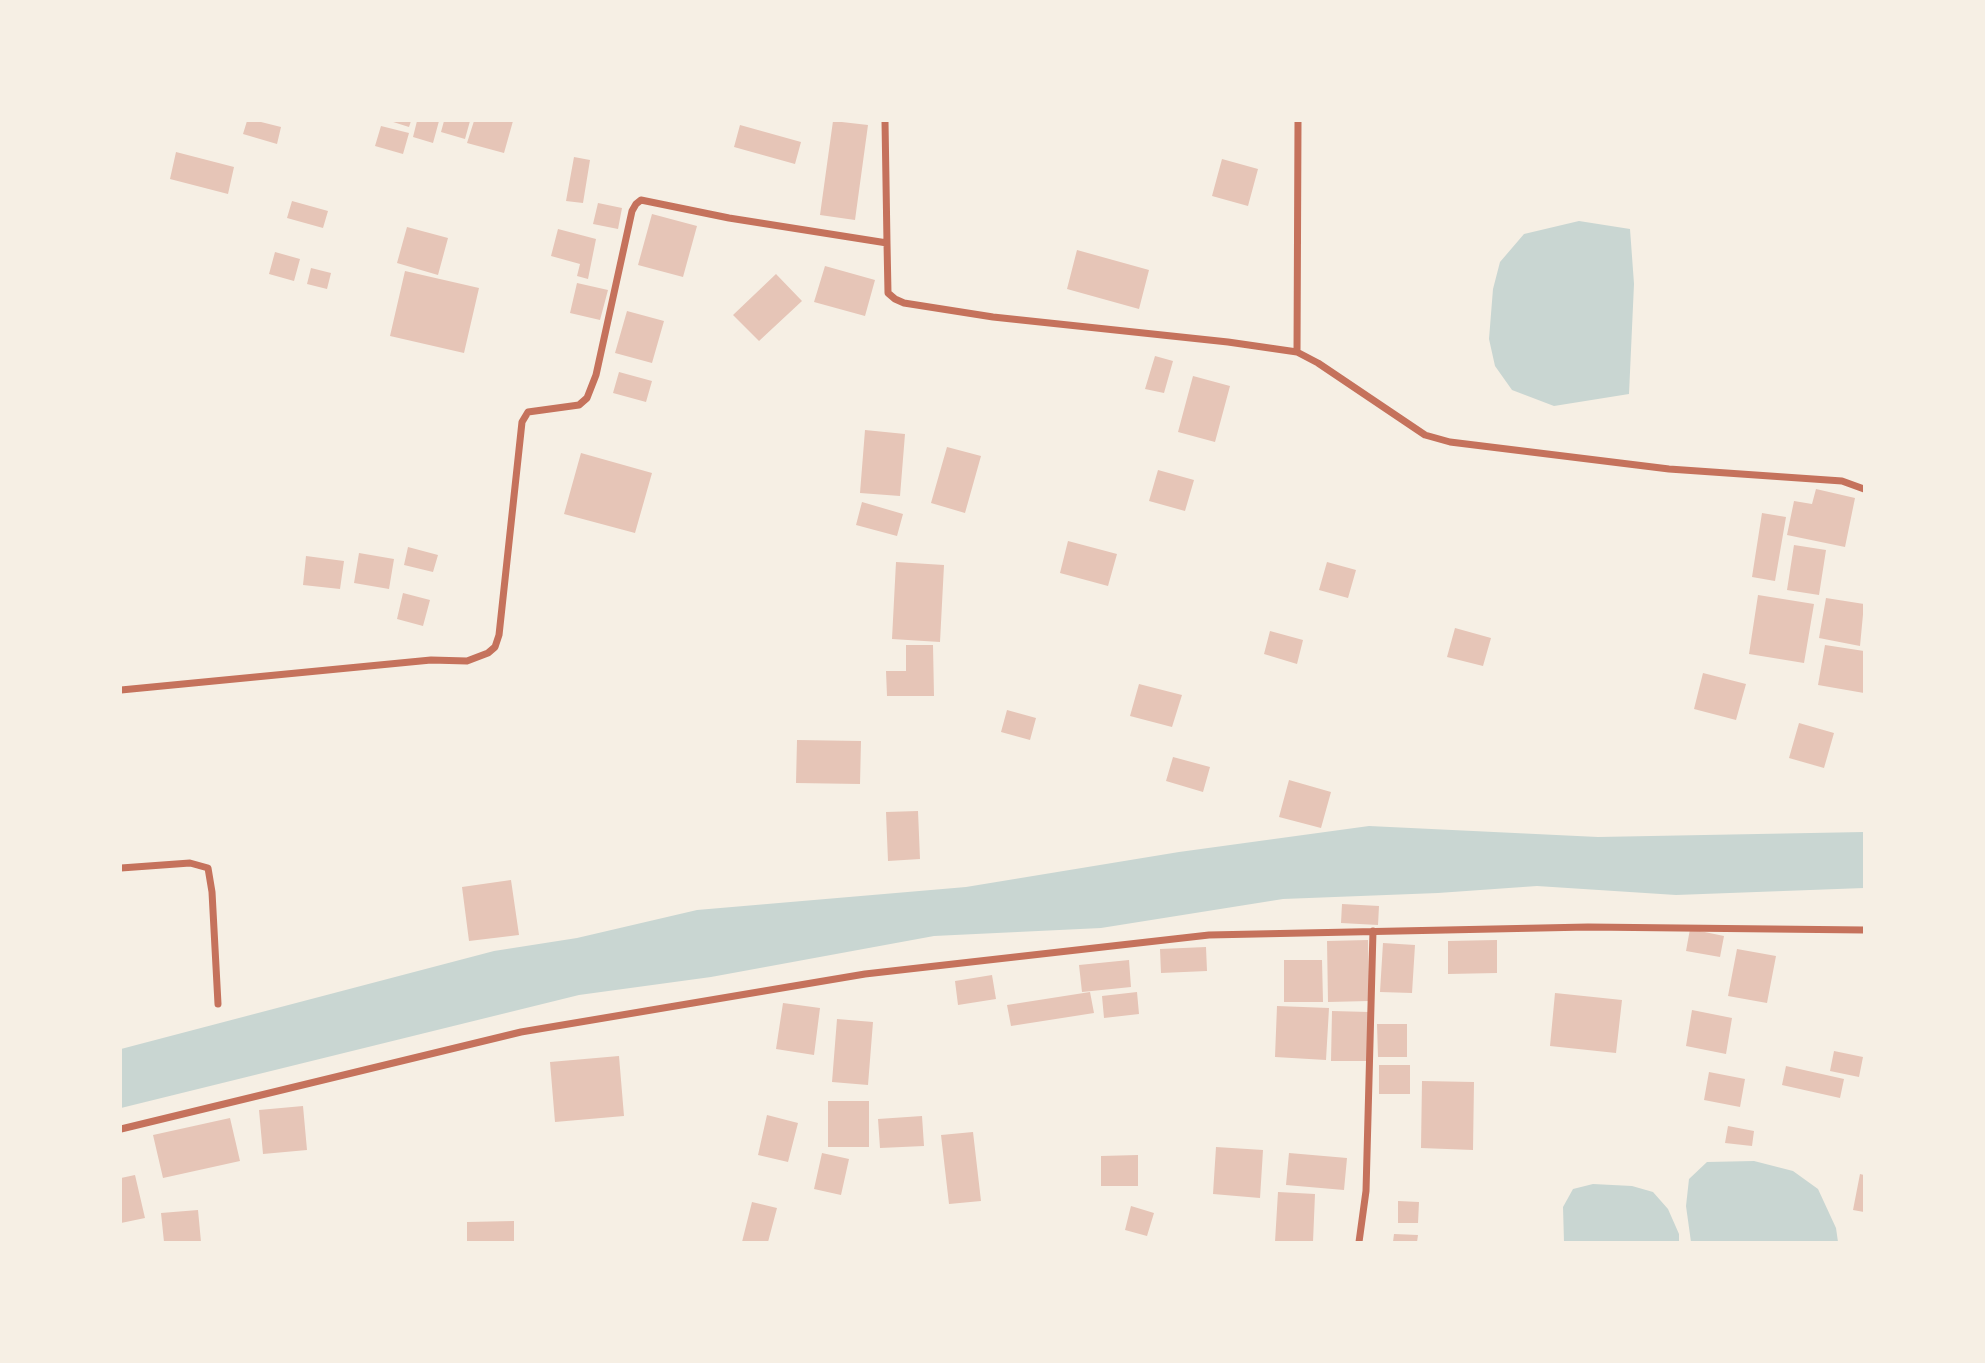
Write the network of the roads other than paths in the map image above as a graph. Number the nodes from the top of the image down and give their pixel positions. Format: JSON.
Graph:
{"nodes":[{"id":1,"x":885,"y":121,"type":"edge"},
{"id":2,"x":1298,"y":121,"type":"edge"},
{"id":3,"x":887,"y":243,"type":"junction"},
{"id":4,"x":1297,"y":352,"type":"junction"},
{"id":5,"x":1864,"y":489,"type":"edge"},
{"id":6,"x":121,"y":690,"type":"edge"},
{"id":7,"x":121,"y":868,"type":"edge"},
{"id":8,"x":1864,"y":930,"type":"edge"},
{"id":9,"x":1373,"y":931,"type":"junction"},
{"id":10,"x":218,"y":1004,"type":"dead end"},
{"id":11,"x":121,"y":1129,"type":"edge"},
{"id":12,"x":1359,"y":1242,"type":"edge"}],
"edges":[{"from":1,"to":3,"type":"street"},
{"from":2,"to":4,"type":"street"},
{"from":3,"to":4,"type":"street"},
{"from":3,"to":6,"type":"street"},
{"from":4,"to":5,"type":"street"},
{"from":7,"to":10,"type":"street"},
{"from":8,"to":9,"type":"street"},
{"from":9,"to":11,"type":"street"},
{"from":9,"to":12,"type":"street"}]}
